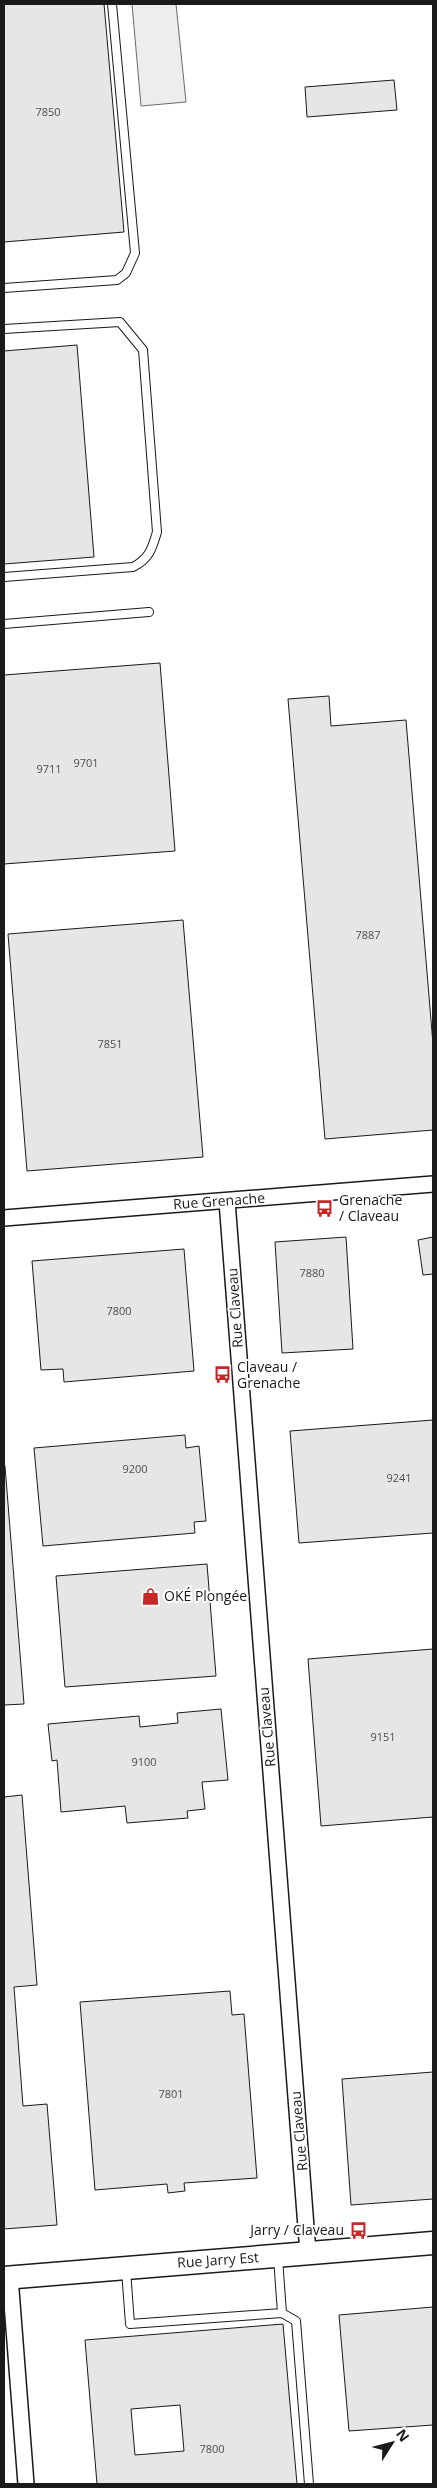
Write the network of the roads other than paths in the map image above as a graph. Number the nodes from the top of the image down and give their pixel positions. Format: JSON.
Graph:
{"nodes":[{"id":1,"x":112,"y":4,"type":"edge"},
{"id":2,"x":4,"y":288,"type":"edge"},
{"id":3,"x":4,"y":329,"type":"edge"},
{"id":4,"x":4,"y":577,"type":"edge"},
{"id":5,"x":150,"y":612,"type":"dead end"},
{"id":6,"x":4,"y":624,"type":"edge"},
{"id":7,"x":433,"y":1184,"type":"edge"},
{"id":8,"x":227,"y":1201,"type":"junction"},
{"id":9,"x":4,"y":1218,"type":"edge"},
{"id":10,"x":433,"y":2243,"type":"edge"},
{"id":11,"x":308,"y":2253,"type":"junction"},
{"id":12,"x":278,"y":2256,"type":"junction"},
{"id":13,"x":126,"y":2268,"type":"junction"},
{"id":14,"x":7,"y":2278,"type":"edge"},
{"id":15,"x":282,"y":2313,"type":"junction"},
{"id":16,"x":26,"y":2484,"type":"edge"},
{"id":17,"x":309,"y":2484,"type":"edge"}],
"edges":[{"from":1,"to":2,"type":"lane"},
{"from":3,"to":4,"type":"lane"},
{"from":5,"to":6,"type":"lane"},
{"from":7,"to":8,"type":"street","name":"Rue Grenache"},
{"from":8,"to":9,"type":"street","name":"Rue Grenache"},
{"from":8,"to":11,"type":"street","name":"Rue Claveau"},
{"from":10,"to":11,"type":"street","name":"Rue Jarry Est"},
{"from":11,"to":12,"type":"street","name":"Rue Jarry Est"},
{"from":12,"to":13,"type":"street","name":"Rue Jarry Est"},
{"from":12,"to":15,"type":"lane"},
{"from":13,"to":14,"type":"street","name":"Rue Jarry Est"},
{"from":13,"to":15,"type":"lane"},
{"from":14,"to":16,"type":"street"},
{"from":15,"to":17,"type":"lane"}]}
